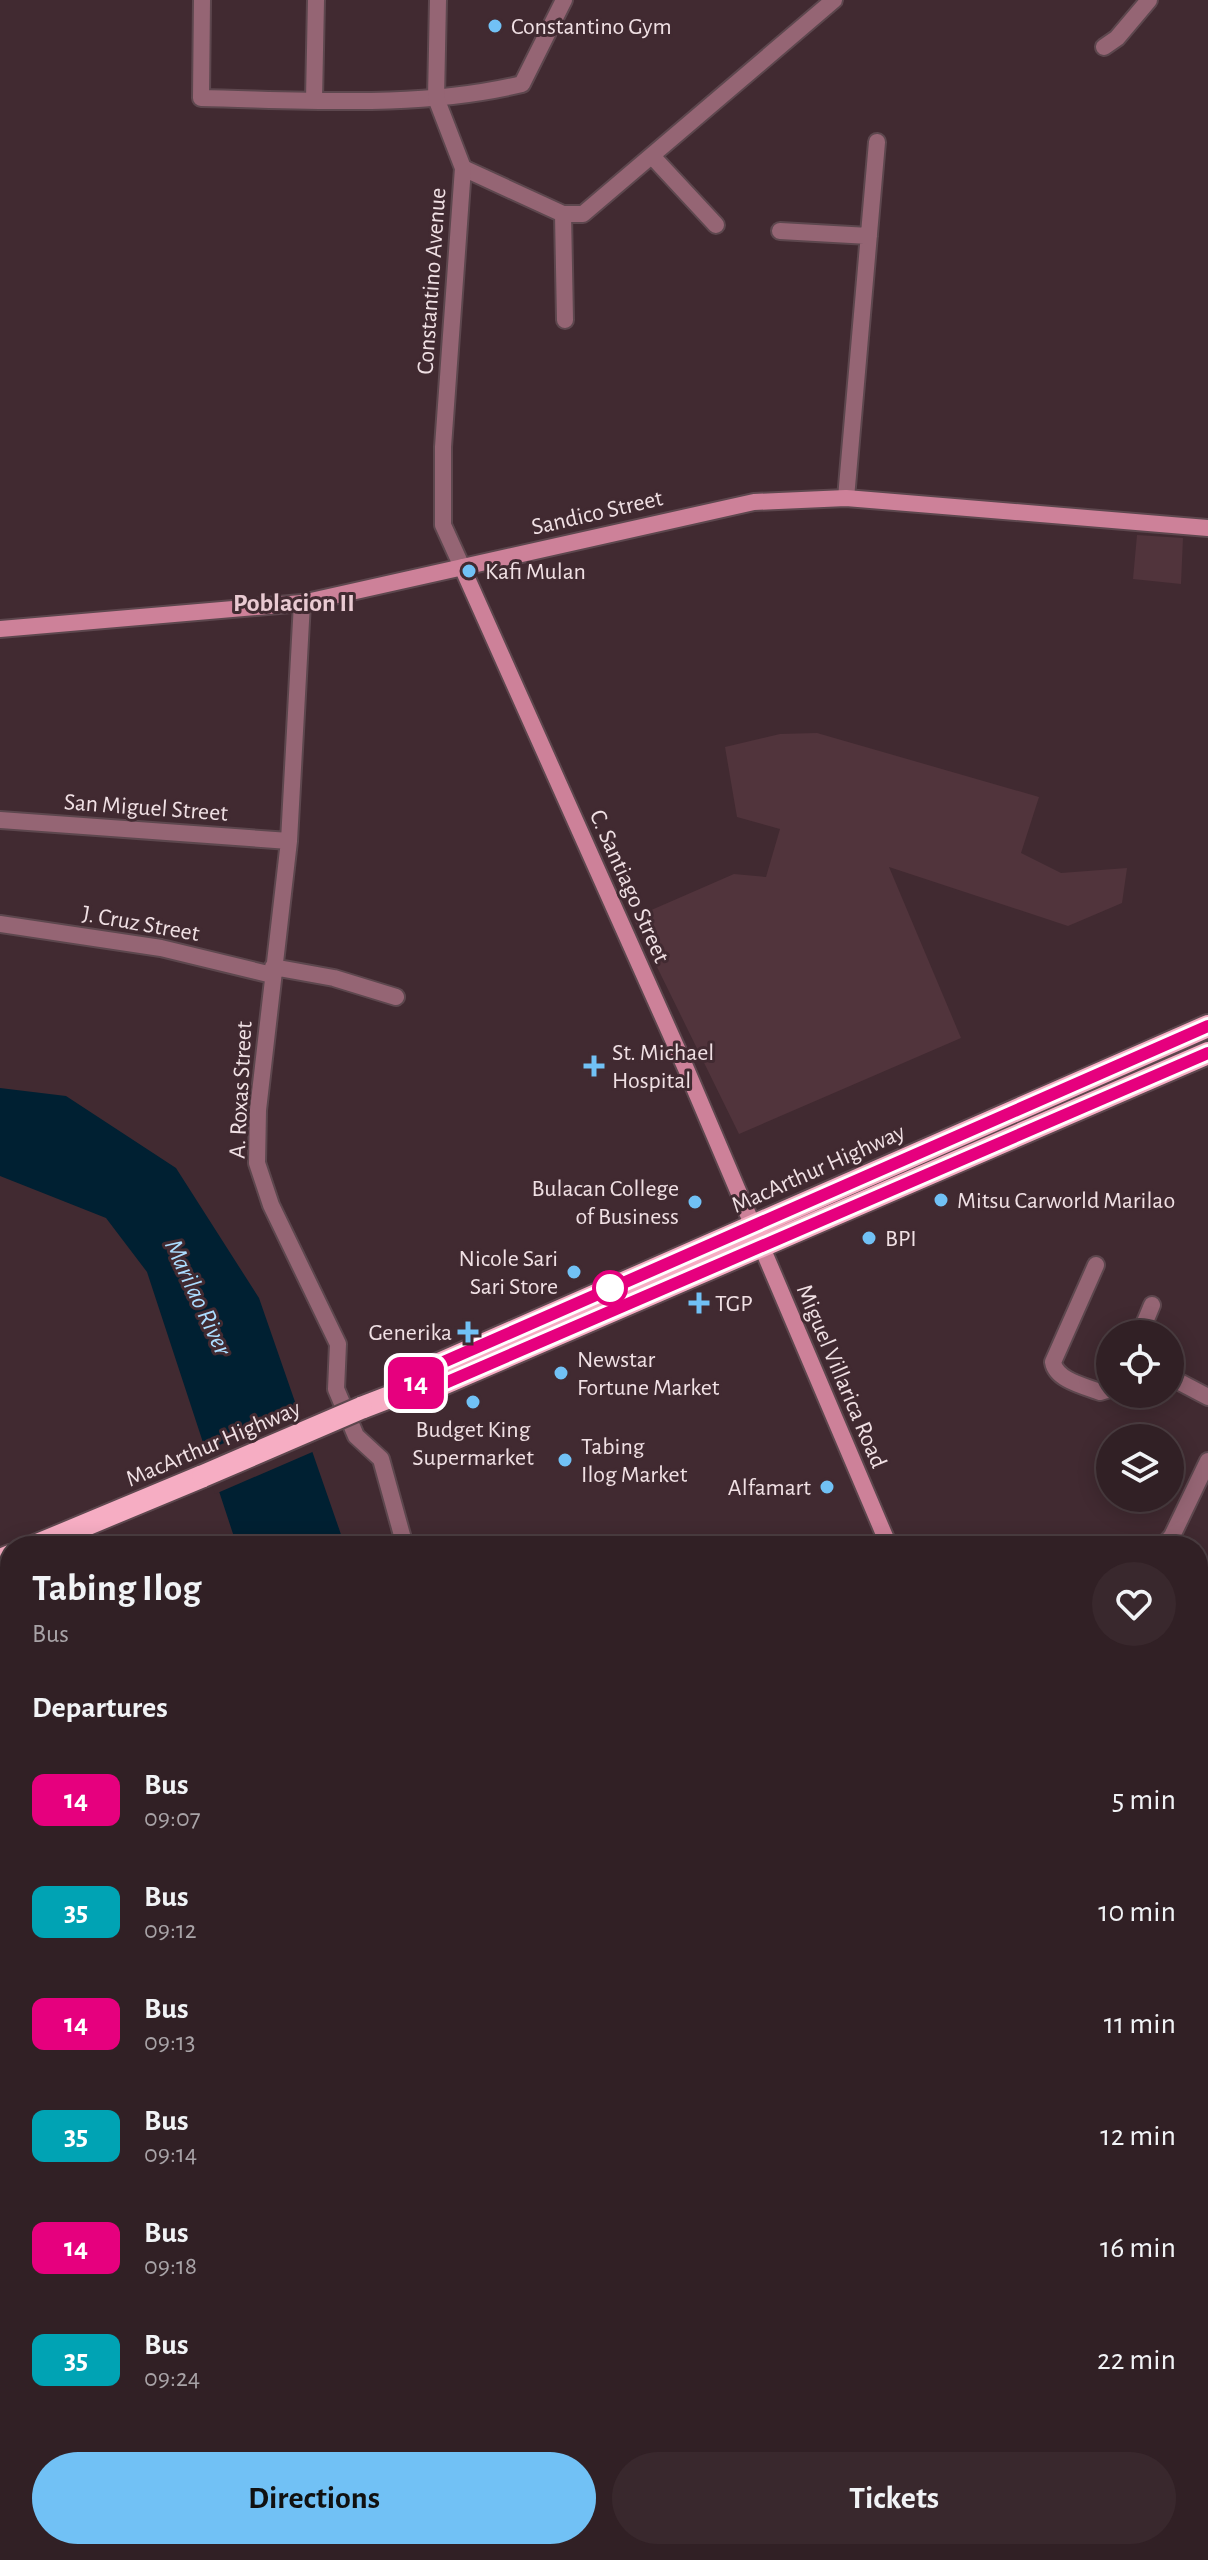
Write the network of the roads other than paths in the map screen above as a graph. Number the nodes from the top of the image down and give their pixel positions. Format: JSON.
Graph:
{"nodes":[{"id":1,"x":202,"y":0,"type":"edge"},
{"id":2,"x":316,"y":0,"type":"edge"},
{"id":3,"x":438,"y":0,"type":"edge"},
{"id":4,"x":564,"y":0,"type":"edge"},
{"id":5,"x":834,"y":0,"type":"edge"},
{"id":6,"x":1149,"y":0,"type":"edge"},
{"id":7,"x":1104,"y":47,"type":"dead end"},
{"id":8,"x":436,"y":98,"type":"junction"},
{"id":9,"x":314,"y":100,"type":"junction"},
{"id":10,"x":877,"y":142,"type":"dead end"},
{"id":11,"x":652,"y":156,"type":"junction"},
{"id":12,"x":463,"y":168,"type":"junction"},
{"id":13,"x":563,"y":214,"type":"junction"},
{"id":14,"x":716,"y":225,"type":"dead end"},
{"id":15,"x":780,"y":231,"type":"dead end"},
{"id":16,"x":869,"y":236,"type":"junction"},
{"id":17,"x":565,"y":320,"type":"dead end"},
{"id":18,"x":846,"y":498,"type":"junction"},
{"id":19,"x":1208,"y":528,"type":"edge"},
{"id":20,"x":462,"y":567,"type":"junction"},
{"id":21,"x":302,"y":603,"type":"junction"},
{"id":22,"x":0,"y":629,"type":"edge"},
{"id":23,"x":0,"y":820,"type":"edge"},
{"id":24,"x":289,"y":841,"type":"junction"},
{"id":25,"x":0,"y":924,"type":"edge"},
{"id":26,"x":273,"y":971,"type":"junction"},
{"id":27,"x":396,"y":997,"type":"dead end"},
{"id":28,"x":1208,"y":1026,"type":"edge"},
{"id":29,"x":1208,"y":1053,"type":"edge"},
{"id":30,"x":753,"y":1225,"type":"junction"},
{"id":31,"x":763,"y":1247,"type":"junction"},
{"id":32,"x":1096,"y":1265,"type":"dead end"},
{"id":33,"x":1152,"y":1305,"type":"dead end"},
{"id":34,"x":1146,"y":1320,"type":"edge"},
{"id":35,"x":1184,"y":1384,"type":"edge"},
{"id":36,"x":413,"y":1388,"type":"junction"},
{"id":37,"x":1096,"y":1390,"type":"edge"},
{"id":38,"x":1208,"y":1397,"type":"edge"},
{"id":39,"x":1208,"y":1461,"type":"edge"},
{"id":40,"x":59,"y":1536,"type":"edge"},
{"id":41,"x":402,"y":1536,"type":"edge"},
{"id":42,"x":885,"y":1536,"type":"edge"},
{"id":43,"x":1172,"y":1536,"type":"edge"}],
"edges":[{"from":1,"to":9,"type":"street"},
{"from":2,"to":9,"type":"street"},
{"from":3,"to":8,"type":"street","name":"Constantino Avenue"},
{"from":4,"to":8,"type":"street"},
{"from":5,"to":11,"type":"street"},
{"from":6,"to":7,"type":"street"},
{"from":8,"to":9,"type":"street"},
{"from":8,"to":12,"type":"street","name":"Constantino Avenue"},
{"from":10,"to":16,"type":"street"},
{"from":11,"to":13,"type":"street"},
{"from":11,"to":14,"type":"street"},
{"from":12,"to":13,"type":"street"},
{"from":12,"to":20,"type":"street","name":"Constantino Avenue"},
{"from":13,"to":17,"type":"street"},
{"from":15,"to":16,"type":"street"},
{"from":16,"to":18,"type":"street"},
{"from":18,"to":19,"type":"main road","name":"Sandico Street"},
{"from":18,"to":20,"type":"main road","name":"Sandico Street"},
{"from":20,"to":21,"type":"main road","name":"Sandico Street"},
{"from":20,"to":30,"type":"main road","name":"C. Santiago Street"},
{"from":21,"to":22,"type":"main road","name":"Sandico Street"},
{"from":21,"to":24,"type":"street","name":"A. Roxas Street"},
{"from":23,"to":24,"type":"street","name":"San Miguel Street"},
{"from":24,"to":26,"type":"street","name":"A. Roxas Street"},
{"from":25,"to":26,"type":"street","name":"J. Cruz Street"},
{"from":26,"to":27,"type":"street","name":"J. Cruz Street"},
{"from":26,"to":41,"type":"street","name":"A. Roxas Street"},
{"from":28,"to":30,"type":"highway","name":"MacArthur Highway"},
{"from":29,"to":31,"type":"highway","name":"MacArthur Highway"},
{"from":30,"to":31,"type":"main road","name":"Miguel Villarica Road"},
{"from":30,"to":36,"type":"highway","name":"MacArthur Highway"},
{"from":31,"to":36,"type":"highway","name":"MacArthur Highway"},
{"from":31,"to":42,"type":"main road","name":"Miguel Villarica Road"},
{"from":32,"to":37,"type":"street"},
{"from":33,"to":34,"type":"street"},
{"from":35,"to":38,"type":"street"},
{"from":36,"to":40,"type":"highway","name":"MacArthur Highway","bridge":true},
{"from":39,"to":43,"type":"street"}]}
